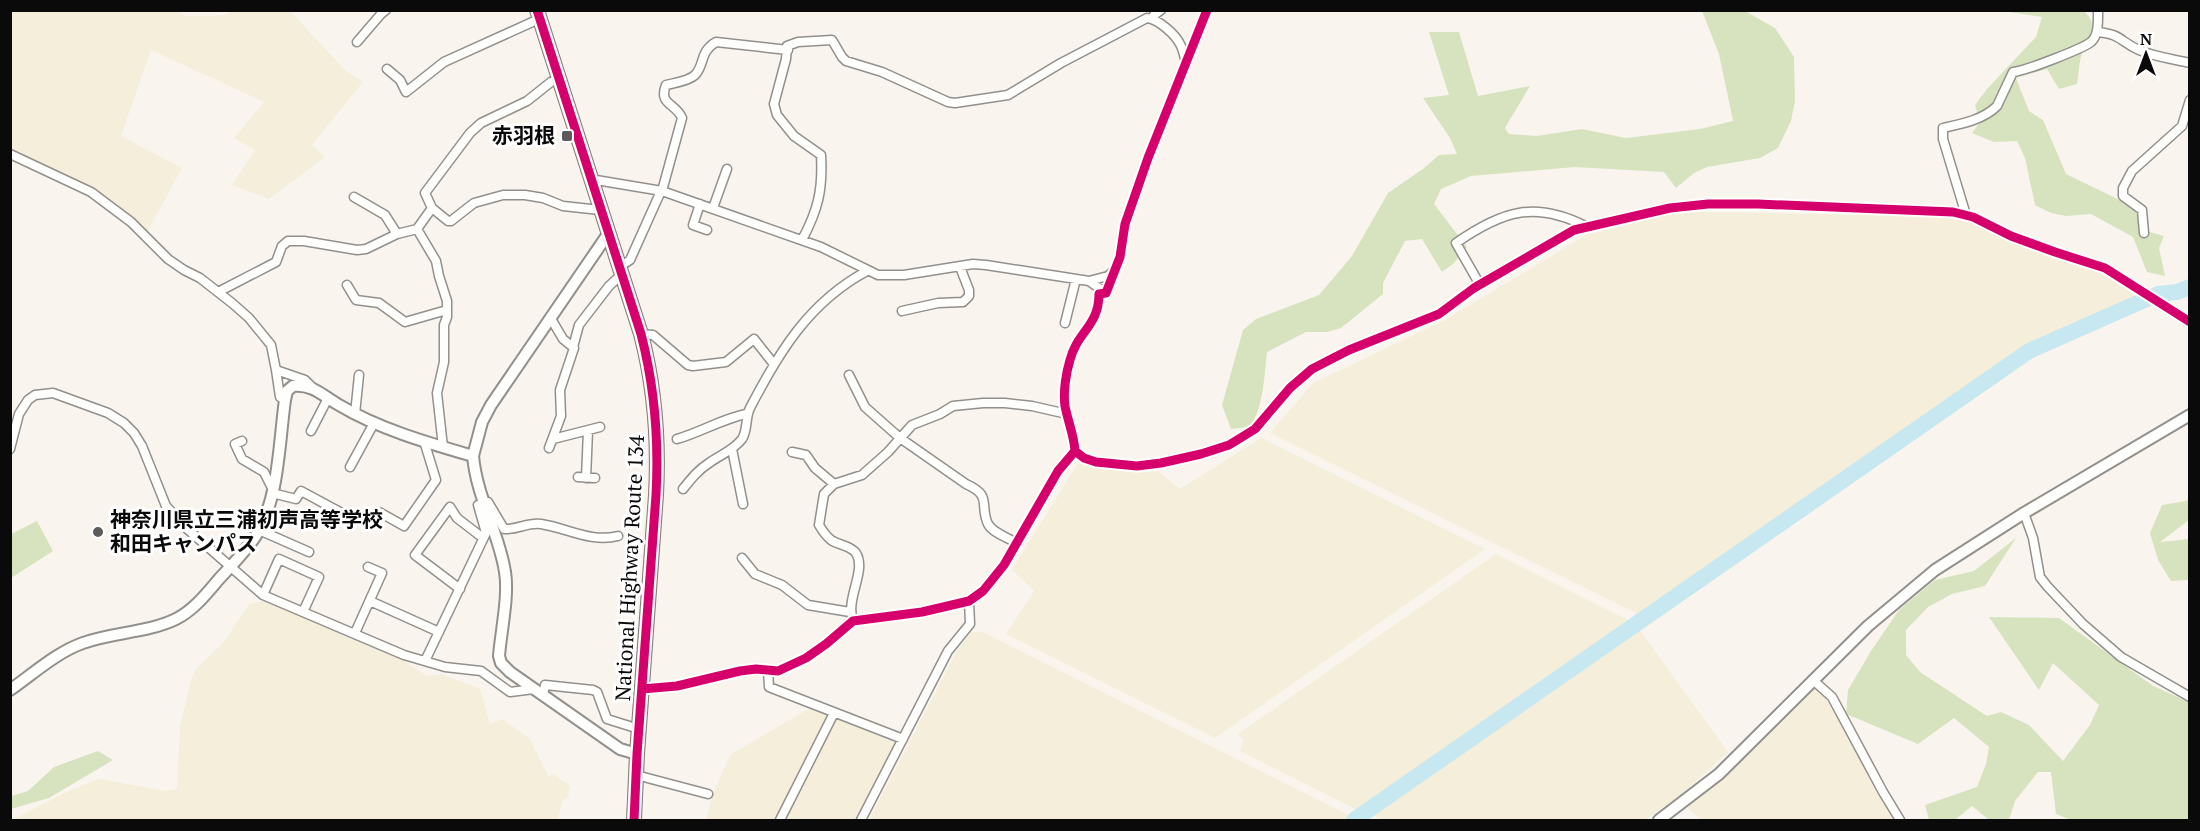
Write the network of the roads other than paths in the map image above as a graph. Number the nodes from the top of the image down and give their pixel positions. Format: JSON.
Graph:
{"nodes":[{"id":1,"x":386,"y":10,"type":"edge"},
{"id":2,"x":1207,"y":10,"type":"edge"},
{"id":3,"x":2098,"y":10,"type":"edge"},
{"id":4,"x":1155,"y":14,"type":"edge"},
{"id":5,"x":538,"y":15,"type":"edge"},
{"id":6,"x":2097,"y":32,"type":"junction"},
{"id":7,"x":357,"y":42,"type":"dead end"},
{"id":8,"x":788,"y":50,"type":"junction"},
{"id":9,"x":1186,"y":62,"type":"junction"},
{"id":10,"x":2190,"y":63,"type":"edge"},
{"id":11,"x":387,"y":69,"type":"dead end"},
{"id":12,"x":559,"y":79,"type":"junction"},
{"id":13,"x":2190,"y":100,"type":"edge"},
{"id":14,"x":10,"y":154,"type":"edge"},
{"id":15,"x":727,"y":169,"type":"dead end"},
{"id":16,"x":591,"y":179,"type":"junction"},
{"id":17,"x":661,"y":191,"type":"junction"},
{"id":18,"x":354,"y":197,"type":"dead end"},
{"id":19,"x":700,"y":204,"type":"junction"},
{"id":20,"x":432,"y":208,"type":"junction"},
{"id":21,"x":713,"y":208,"type":"junction"},
{"id":22,"x":600,"y":210,"type":"junction"},
{"id":23,"x":1965,"y":216,"type":"junction"},
{"id":24,"x":1587,"y":227,"type":"junction"},
{"id":25,"x":417,"y":229,"type":"junction"},
{"id":26,"x":707,"y":230,"type":"dead end"},
{"id":27,"x":2144,"y":233,"type":"dead end"},
{"id":28,"x":398,"y":234,"type":"junction"},
{"id":29,"x":608,"y":234,"type":"junction"},
{"id":30,"x":802,"y":240,"type":"junction"},
{"id":31,"x":960,"y":267,"type":"junction"},
{"id":32,"x":1115,"y":270,"type":"junction"},
{"id":33,"x":620,"y":271,"type":"junction"},
{"id":34,"x":867,"y":271,"type":"junction"},
{"id":35,"x":1076,"y":279,"type":"junction"},
{"id":36,"x":1089,"y":281,"type":"junction"},
{"id":37,"x":347,"y":285,"type":"dead end"},
{"id":38,"x":1480,"y":285,"type":"junction"},
{"id":39,"x":218,"y":292,"type":"junction"},
{"id":40,"x":1106,"y":293,"type":"junction"},
{"id":41,"x":447,"y":310,"type":"junction"},
{"id":42,"x":902,"y":311,"type":"dead end"},
{"id":43,"x":550,"y":317,"type":"junction"},
{"id":44,"x":2190,"y":322,"type":"edge"},
{"id":45,"x":1065,"y":323,"type":"dead end"},
{"id":46,"x":640,"y":334,"type":"junction"},
{"id":47,"x":573,"y":347,"type":"junction"},
{"id":48,"x":773,"y":363,"type":"junction"},
{"id":49,"x":276,"y":370,"type":"junction"},
{"id":50,"x":359,"y":375,"type":"dead end"},
{"id":51,"x":849,"y":375,"type":"dead end"},
{"id":52,"x":314,"y":388,"type":"junction"},
{"id":53,"x":328,"y":398,"type":"junction"},
{"id":54,"x":285,"y":400,"type":"junction"},
{"id":55,"x":355,"y":414,"type":"junction"},
{"id":56,"x":746,"y":414,"type":"junction"},
{"id":57,"x":1067,"y":414,"type":"junction"},
{"id":58,"x":2190,"y":415,"type":"edge"},
{"id":59,"x":374,"y":423,"type":"junction"},
{"id":60,"x":600,"y":427,"type":"dead end"},
{"id":61,"x":311,"y":431,"type":"dead end"},
{"id":62,"x":588,"y":431,"type":"junction"},
{"id":63,"x":900,"y":438,"type":"junction"},
{"id":64,"x":677,"y":439,"type":"dead end"},
{"id":65,"x":242,"y":441,"type":"dead end"},
{"id":66,"x":424,"y":441,"type":"junction"},
{"id":67,"x":443,"y":447,"type":"junction"},
{"id":68,"x":10,"y":449,"type":"edge"},
{"id":69,"x":732,"y":449,"type":"junction"},
{"id":70,"x":1075,"y":451,"type":"junction"},
{"id":71,"x":792,"y":452,"type":"dead end"},
{"id":72,"x":473,"y":456,"type":"junction"},
{"id":73,"x":350,"y":467,"type":"dead end"},
{"id":74,"x":586,"y":478,"type":"dead end"},
{"id":75,"x":834,"y":484,"type":"junction"},
{"id":76,"x":683,"y":489,"type":"dead end"},
{"id":77,"x":273,"y":492,"type":"junction"},
{"id":78,"x":483,"y":503,"type":"junction"},
{"id":79,"x":743,"y":504,"type":"dead end"},
{"id":80,"x":379,"y":512,"type":"dead end"},
{"id":81,"x":2024,"y":513,"type":"junction"},
{"id":82,"x":353,"y":519,"type":"dead end"},
{"id":83,"x":259,"y":530,"type":"junction"},
{"id":84,"x":618,"y":536,"type":"dead end"},
{"id":85,"x":483,"y":538,"type":"junction"},
{"id":86,"x":1017,"y":543,"type":"junction"},
{"id":87,"x":309,"y":552,"type":"dead end"},
{"id":88,"x":742,"y":558,"type":"dead end"},
{"id":89,"x":231,"y":566,"type":"junction"},
{"id":90,"x":369,"y":567,"type":"dead end"},
{"id":91,"x":460,"y":588,"type":"junction"},
{"id":92,"x":263,"y":595,"type":"junction"},
{"id":93,"x":370,"y":601,"type":"junction"},
{"id":94,"x":969,"y":601,"type":"junction"},
{"id":95,"x":303,"y":612,"type":"junction"},
{"id":96,"x":850,"y":612,"type":"junction"},
{"id":97,"x":853,"y":621,"type":"junction"},
{"id":98,"x":439,"y":632,"type":"junction"},
{"id":99,"x":355,"y":633,"type":"junction"},
{"id":100,"x":425,"y":661,"type":"junction"},
{"id":101,"x":768,"y":670,"type":"junction"},
{"id":102,"x":1813,"y":680,"type":"junction"},
{"id":103,"x":642,"y":689,"type":"junction"},
{"id":104,"x":10,"y":690,"type":"edge"},
{"id":105,"x":538,"y":692,"type":"junction"},
{"id":106,"x":2190,"y":697,"type":"edge"},
{"id":107,"x":834,"y":713,"type":"junction"},
{"id":108,"x":639,"y":729,"type":"junction"},
{"id":109,"x":903,"y":739,"type":"junction"},
{"id":110,"x":637,"y":754,"type":"junction"},
{"id":111,"x":636,"y":775,"type":"junction"},
{"id":112,"x":708,"y":794,"type":"dead end"},
{"id":113,"x":634,"y":820,"type":"edge"},
{"id":114,"x":780,"y":820,"type":"edge"},
{"id":115,"x":861,"y":820,"type":"edge"},
{"id":116,"x":1659,"y":820,"type":"edge"},
{"id":117,"x":1900,"y":820,"type":"edge"}],
"edges":[{"from":1,"to":7,"type":"street"},
{"from":2,"to":9,"type":"street"},
{"from":3,"to":6,"type":"street"},
{"from":4,"to":8,"type":"street"},
{"from":4,"to":9,"type":"street"},
{"from":5,"to":11,"type":"street"},
{"from":5,"to":12,"type":"highway","name":"National Highway Route 134"},
{"from":6,"to":10,"type":"street"},
{"from":6,"to":23,"type":"street"},
{"from":8,"to":17,"type":"street"},
{"from":8,"to":30,"type":"street"},
{"from":9,"to":32,"type":"street"},
{"from":12,"to":16,"type":"highway","name":"National Highway Route 134"},
{"from":12,"to":20,"type":"street"},
{"from":13,"to":27,"type":"street"},
{"from":14,"to":39,"type":"street"},
{"from":15,"to":21,"type":"street"},
{"from":16,"to":17,"type":"street"},
{"from":16,"to":22,"type":"highway","name":"National Highway Route 134"},
{"from":17,"to":19,"type":"street"},
{"from":17,"to":33,"type":"street"},
{"from":18,"to":28,"type":"street"},
{"from":19,"to":21,"type":"street"},
{"from":19,"to":26,"type":"street"},
{"from":20,"to":22,"type":"street"},
{"from":20,"to":25,"type":"street"},
{"from":21,"to":30,"type":"street"},
{"from":22,"to":29,"type":"highway","name":"National Highway Route 134"},
{"from":23,"to":24,"type":"street"},
{"from":23,"to":44,"type":"street"},
{"from":24,"to":38,"type":"street"},
{"from":24,"to":38,"type":"street"},
{"from":25,"to":28,"type":"street"},
{"from":25,"to":41,"type":"street"},
{"from":28,"to":39,"type":"street"},
{"from":29,"to":33,"type":"highway","name":"National Highway Route 134"},
{"from":29,"to":43,"type":"street"},
{"from":30,"to":34,"type":"street"},
{"from":31,"to":34,"type":"street"},
{"from":31,"to":35,"type":"street"},
{"from":31,"to":42,"type":"street"},
{"from":32,"to":36,"type":"street"},
{"from":32,"to":40,"type":"street"},
{"from":33,"to":46,"type":"highway","name":"National Highway Route 134"},
{"from":33,"to":47,"type":"street"},
{"from":34,"to":48,"type":"street"},
{"from":35,"to":36,"type":"street"},
{"from":35,"to":45,"type":"street"},
{"from":36,"to":40,"type":"street"},
{"from":37,"to":41,"type":"street"},
{"from":38,"to":70,"type":"street"},
{"from":39,"to":49,"type":"street"},
{"from":40,"to":57,"type":"street"},
{"from":41,"to":67,"type":"street"},
{"from":43,"to":47,"type":"street"},
{"from":43,"to":72,"type":"street"},
{"from":46,"to":48,"type":"street"},
{"from":46,"to":103,"type":"highway","name":"National Highway Route 134"},
{"from":47,"to":62,"type":"street"},
{"from":48,"to":56,"type":"street"},
{"from":49,"to":52,"type":"street"},
{"from":49,"to":54,"type":"street"},
{"from":50,"to":55,"type":"street"},
{"from":51,"to":63,"type":"street"},
{"from":52,"to":53,"type":"street"},
{"from":52,"to":54,"type":"street"},
{"from":53,"to":55,"type":"street"},
{"from":53,"to":61,"type":"street"},
{"from":54,"to":77,"type":"street"},
{"from":55,"to":59,"type":"street"},
{"from":56,"to":64,"type":"street"},
{"from":56,"to":69,"type":"street"},
{"from":57,"to":63,"type":"street"},
{"from":57,"to":70,"type":"street"},
{"from":58,"to":81,"type":"street"},
{"from":59,"to":66,"type":"street"},
{"from":59,"to":73,"type":"street"},
{"from":60,"to":62,"type":"street"},
{"from":62,"to":74,"type":"street"},
{"from":63,"to":75,"type":"street"},
{"from":63,"to":86,"type":"street"},
{"from":65,"to":77,"type":"street"},
{"from":66,"to":67,"type":"street"},
{"from":66,"to":80,"type":"street"},
{"from":67,"to":72,"type":"street"},
{"from":68,"to":89,"type":"street"},
{"from":69,"to":76,"type":"street"},
{"from":69,"to":79,"type":"street"},
{"from":70,"to":86,"type":"street"},
{"from":71,"to":75,"type":"street"},
{"from":72,"to":78,"type":"street"},
{"from":75,"to":96,"type":"street"},
{"from":77,"to":82,"type":"street"},
{"from":77,"to":83,"type":"street"},
{"from":78,"to":84,"type":"street"},
{"from":78,"to":85,"type":"street"},
{"from":78,"to":105,"type":"street"},
{"from":81,"to":102,"type":"street"},
{"from":81,"to":106,"type":"street"},
{"from":83,"to":87,"type":"street"},
{"from":83,"to":89,"type":"street"},
{"from":85,"to":91,"type":"street"},
{"from":85,"to":91,"type":"street"},
{"from":86,"to":94,"type":"street"},
{"from":88,"to":96,"type":"street"},
{"from":89,"to":92,"type":"street"},
{"from":89,"to":104,"type":"street"},
{"from":90,"to":93,"type":"street"},
{"from":91,"to":98,"type":"street"},
{"from":92,"to":95,"type":"street"},
{"from":92,"to":95,"type":"street"},
{"from":93,"to":98,"type":"street"},
{"from":93,"to":99,"type":"street"},
{"from":94,"to":97,"type":"street"},
{"from":94,"to":109,"type":"street"},
{"from":95,"to":99,"type":"street"},
{"from":96,"to":97,"type":"street"},
{"from":97,"to":101,"type":"street"},
{"from":98,"to":100,"type":"street"},
{"from":99,"to":100,"type":"street"},
{"from":100,"to":105,"type":"street"},
{"from":101,"to":103,"type":"street"},
{"from":101,"to":107,"type":"street"},
{"from":102,"to":116,"type":"street"},
{"from":102,"to":117,"type":"street"},
{"from":103,"to":108,"type":"highway","name":"National Highway Route 134"},
{"from":105,"to":108,"type":"street"},
{"from":105,"to":110,"type":"street"},
{"from":107,"to":109,"type":"street"},
{"from":107,"to":114,"type":"street"},
{"from":108,"to":110,"type":"highway","name":"National Highway Route 134"},
{"from":109,"to":115,"type":"street"},
{"from":110,"to":111,"type":"highway","name":"National Highway Route 134"},
{"from":111,"to":112,"type":"street"},
{"from":111,"to":113,"type":"highway","name":"National Highway Route 134"}]}
